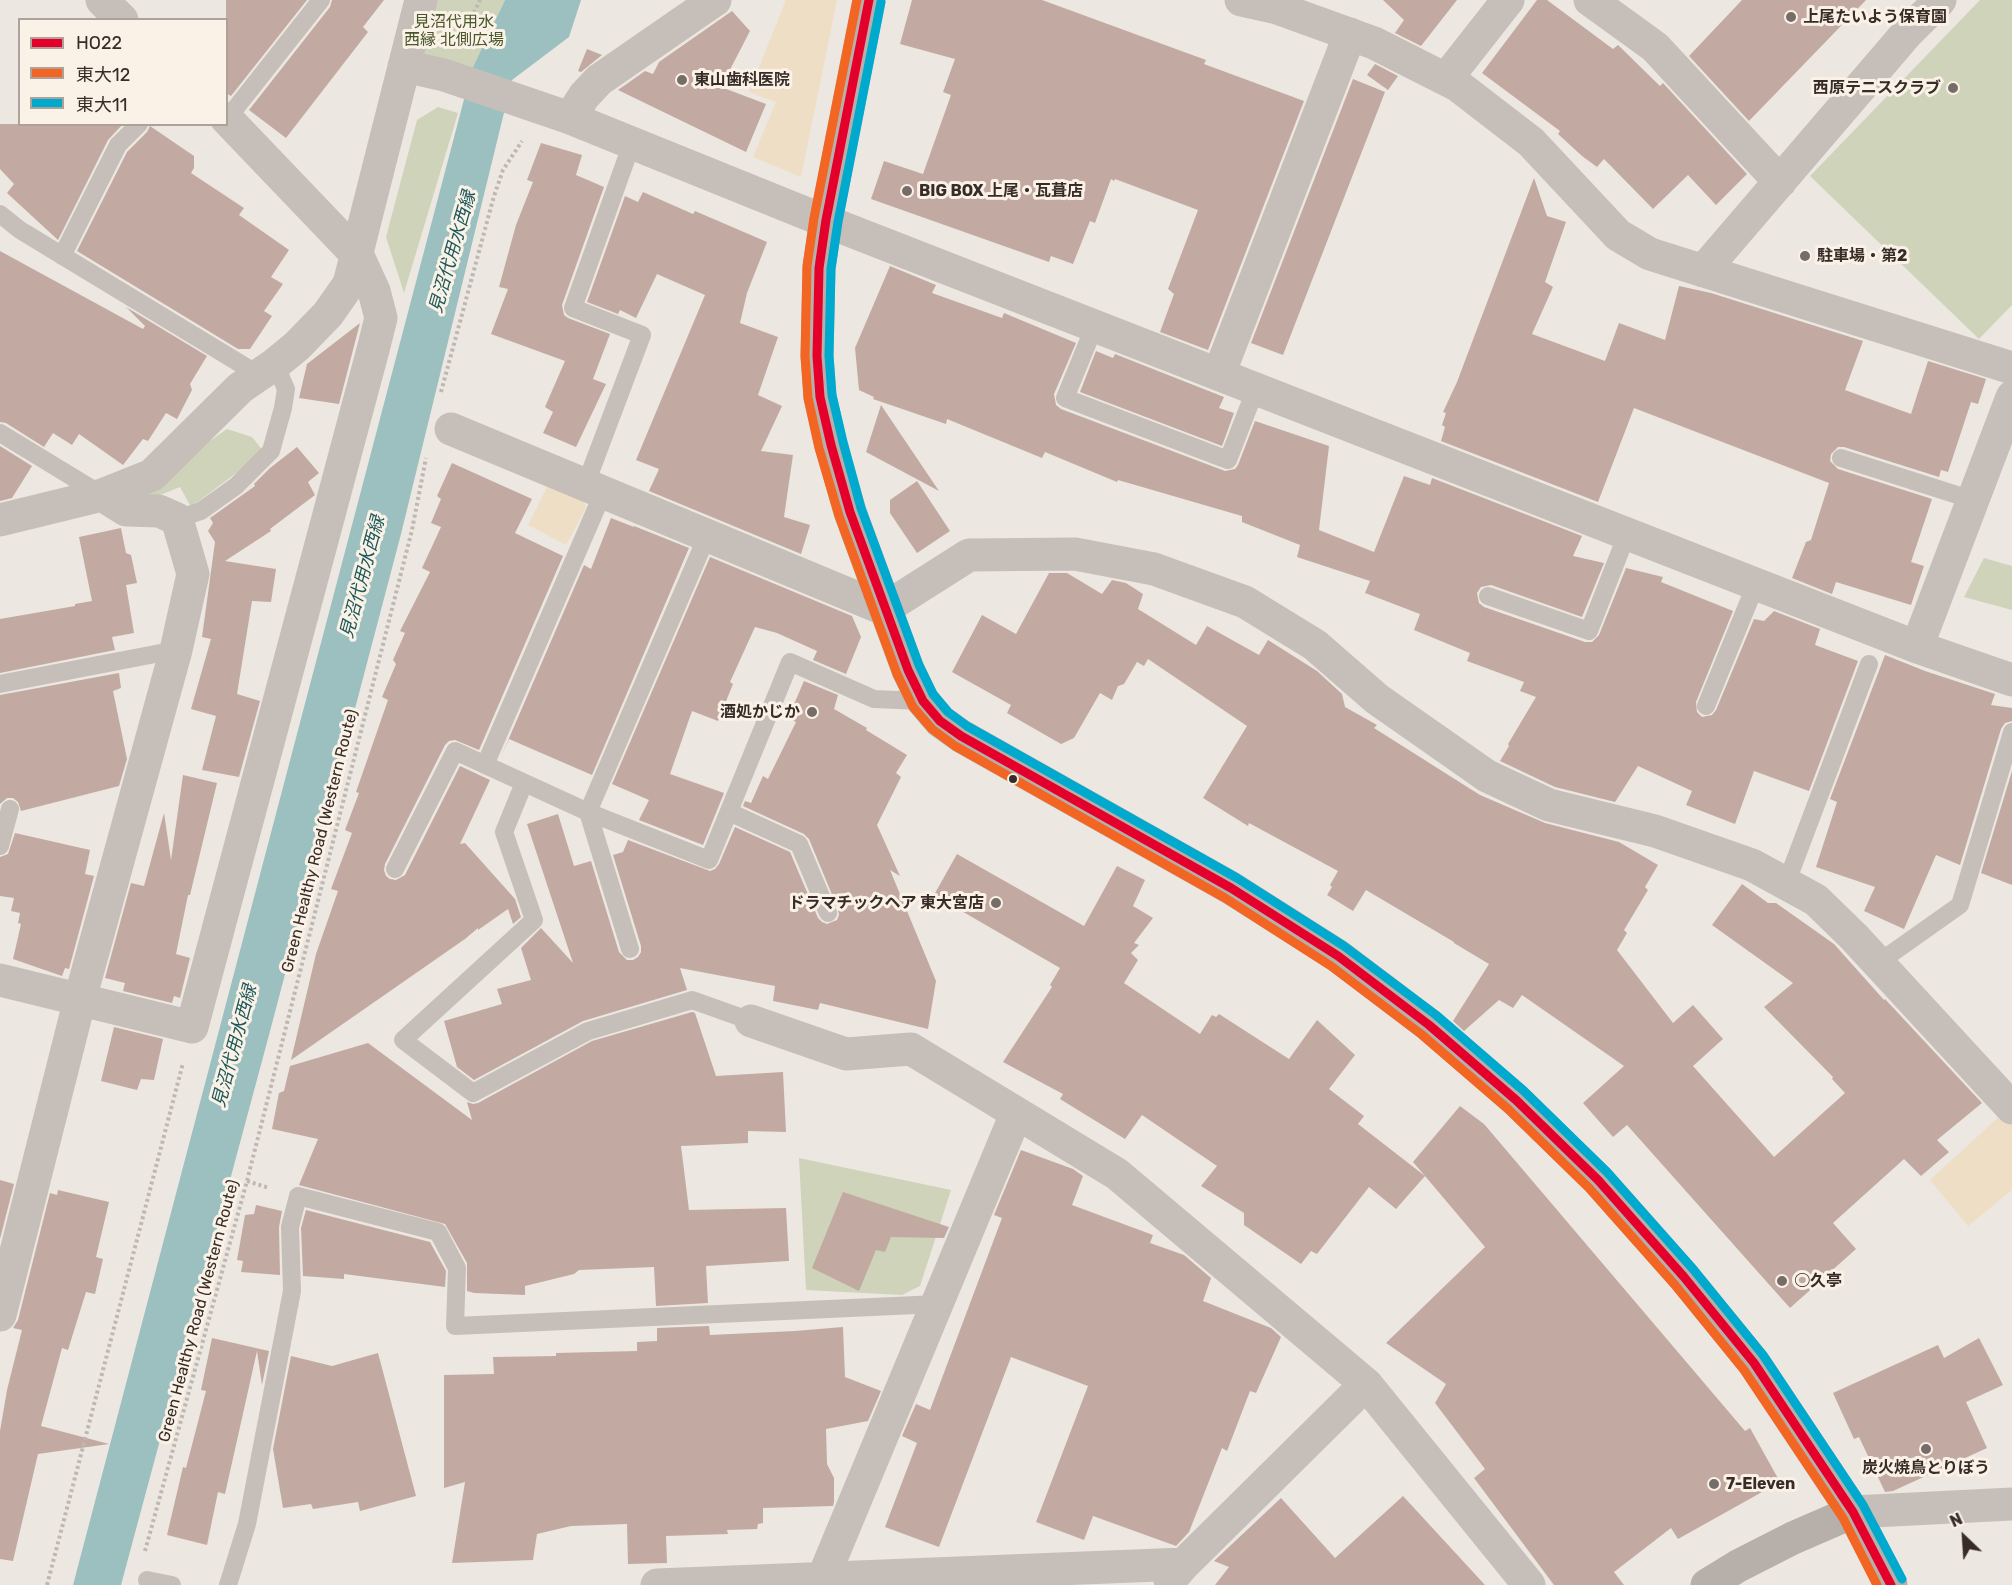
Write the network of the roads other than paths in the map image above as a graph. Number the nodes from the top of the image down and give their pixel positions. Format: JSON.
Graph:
{"nodes":[{"id":1,"x":102,"y":0,"type":"edge"},
{"id":2,"x":321,"y":0,"type":"edge"},
{"id":3,"x":422,"y":0,"type":"edge"},
{"id":4,"x":715,"y":0,"type":"edge"},
{"id":5,"x":869,"y":0,"type":"edge"},
{"id":6,"x":1241,"y":0,"type":"edge"},
{"id":7,"x":1508,"y":0,"type":"edge"},
{"id":8,"x":1590,"y":0,"type":"edge"},
{"id":9,"x":1940,"y":0,"type":"edge"},
{"id":10,"x":120,"y":18,"type":"edge"},
{"id":11,"x":1350,"y":34,"type":"junction"},
{"id":12,"x":404,"y":66,"type":"junction"},
{"id":13,"x":1446,"y":79,"type":"junction"},
{"id":14,"x":228,"y":118,"type":"edge"},
{"id":15,"x":570,"y":118,"type":"junction"},
{"id":16,"x":228,"y":120,"type":"edge"},
{"id":17,"x":137,"y":126,"type":"edge"},
{"id":18,"x":632,"y":143,"type":"junction"},
{"id":19,"x":1780,"y":182,"type":"junction"},
{"id":20,"x":0,"y":214,"type":"edge"},
{"id":21,"x":826,"y":220,"type":"junction"},
{"id":22,"x":62,"y":256,"type":"junction"},
{"id":23,"x":358,"y":256,"type":"junction"},
{"id":24,"x":1703,"y":271,"type":"junction"},
{"id":25,"x":1095,"y":325,"type":"junction"},
{"id":26,"x":2012,"y":368,"type":"edge"},
{"id":27,"x":267,"y":369,"type":"junction"},
{"id":28,"x":1219,"y":374,"type":"junction"},
{"id":29,"x":1256,"y":388,"type":"junction"},
{"id":30,"x":2012,"y":397,"type":"edge"},
{"id":31,"x":451,"y":429,"type":"dead end"},
{"id":32,"x":0,"y":433,"type":"edge"},
{"id":33,"x":1841,"y":458,"type":"dead end"},
{"id":34,"x":594,"y":489,"type":"junction"},
{"id":35,"x":102,"y":495,"type":"junction"},
{"id":36,"x":1973,"y":500,"type":"junction"},
{"id":37,"x":177,"y":519,"type":"junction"},
{"id":38,"x":0,"y":520,"type":"edge"},
{"id":39,"x":1627,"y":534,"type":"junction"},
{"id":40,"x":707,"y":536,"type":"junction"},
{"id":41,"x":1756,"y":584,"type":"junction"},
{"id":42,"x":1488,"y":596,"type":"dead end"},
{"id":43,"x":885,"y":609,"type":"junction"},
{"id":44,"x":1917,"y":647,"type":"junction"},
{"id":45,"x":177,"y":650,"type":"junction"},
{"id":46,"x":1869,"y":664,"type":"dead end"},
{"id":47,"x":2012,"y":680,"type":"edge"},
{"id":48,"x":0,"y":684,"type":"edge"},
{"id":49,"x":923,"y":701,"type":"junction"},
{"id":50,"x":1706,"y":706,"type":"dead end"},
{"id":51,"x":2012,"y":732,"type":"edge"},
{"id":52,"x":485,"y":765,"type":"junction"},
{"id":53,"x":524,"y":783,"type":"junction"},
{"id":54,"x":10,"y":809,"type":"dead end"},
{"id":55,"x":588,"y":812,"type":"junction"},
{"id":56,"x":729,"y":812,"type":"junction"},
{"id":57,"x":0,"y":846,"type":"edge"},
{"id":58,"x":394,"y":869,"type":"dead end"},
{"id":59,"x":1786,"y":884,"type":"junction"},
{"id":60,"x":828,"y":913,"type":"dead end"},
{"id":61,"x":630,"y":949,"type":"dead end"},
{"id":62,"x":1878,"y":963,"type":"junction"},
{"id":63,"x":0,"y":980,"type":"edge"},
{"id":64,"x":80,"y":999,"type":"junction"},
{"id":65,"x":751,"y":1021,"type":"joint"},
{"id":66,"x":2012,"y":1108,"type":"edge"},
{"id":67,"x":1016,"y":1114,"type":"junction"},
{"id":68,"x":938,"y":1304,"type":"junction"},
{"id":69,"x":0,"y":1315,"type":"edge"},
{"id":70,"x":1366,"y":1384,"type":"junction"},
{"id":71,"x":2012,"y":1504,"type":"edge"},
{"id":72,"x":1853,"y":1512,"type":"junction"},
{"id":73,"x":1175,"y":1574,"type":"edge"},
{"id":74,"x":823,"y":1578,"type":"junction"},
{"id":75,"x":147,"y":1580,"type":"dead end"},
{"id":76,"x":172,"y":1585,"type":"edge"},
{"id":77,"x":228,"y":1585,"type":"edge"},
{"id":78,"x":657,"y":1585,"type":"edge"},
{"id":79,"x":1530,"y":1585,"type":"edge"},
{"id":80,"x":1707,"y":1585,"type":"edge"},
{"id":81,"x":1892,"y":1585,"type":"edge"}],
"edges":[{"from":1,"to":10,"type":"street"},
{"from":2,"to":14,"type":"lane"},
{"from":3,"to":12,"type":"street"},
{"from":4,"to":15,"type":"street"},
{"from":5,"to":21,"type":"street"},
{"from":6,"to":11,"type":"street"},
{"from":7,"to":13,"type":"street"},
{"from":8,"to":19,"type":"street"},
{"from":9,"to":19,"type":"street"},
{"from":11,"to":13,"type":"street"},
{"from":11,"to":28,"type":"street"},
{"from":12,"to":15,"type":"street"},
{"from":12,"to":23,"type":"street"},
{"from":13,"to":24,"type":"street"},
{"from":15,"to":18,"type":"street"},
{"from":16,"to":23,"type":"street"},
{"from":17,"to":22,"type":"lane"},
{"from":18,"to":21,"type":"street"},
{"from":18,"to":34,"type":"lane"},
{"from":19,"to":24,"type":"street"},
{"from":20,"to":22,"type":"lane"},
{"from":21,"to":25,"type":"street"},
{"from":21,"to":43,"type":"street"},
{"from":22,"to":27,"type":"lane"},
{"from":23,"to":27,"type":"street"},
{"from":23,"to":64,"type":"street"},
{"from":24,"to":26,"type":"street"},
{"from":25,"to":28,"type":"street"},
{"from":25,"to":29,"type":"lane"},
{"from":27,"to":35,"type":"street"},
{"from":27,"to":37,"type":"lane"},
{"from":28,"to":29,"type":"street"},
{"from":29,"to":39,"type":"street"},
{"from":30,"to":36,"type":"street"},
{"from":31,"to":34,"type":"street"},
{"from":32,"to":35,"type":"lane"},
{"from":33,"to":36,"type":"lane"},
{"from":34,"to":40,"type":"street"},
{"from":34,"to":52,"type":"lane"},
{"from":35,"to":37,"type":"street"},
{"from":35,"to":38,"type":"street"},
{"from":36,"to":44,"type":"street"},
{"from":37,"to":45,"type":"street"},
{"from":39,"to":41,"type":"street"},
{"from":39,"to":42,"type":"lane"},
{"from":40,"to":43,"type":"street"},
{"from":40,"to":55,"type":"lane"},
{"from":41,"to":44,"type":"street"},
{"from":41,"to":50,"type":"lane"},
{"from":43,"to":49,"type":"street"},
{"from":43,"to":59,"type":"street"},
{"from":44,"to":47,"type":"street"},
{"from":45,"to":48,"type":"lane"},
{"from":45,"to":64,"type":"street"},
{"from":46,"to":59,"type":"lane"},
{"from":49,"to":56,"type":"lane"},
{"from":49,"to":72,"type":"street"},
{"from":51,"to":62,"type":"lane"},
{"from":52,"to":53,"type":"lane"},
{"from":52,"to":58,"type":"lane"},
{"from":53,"to":55,"type":"lane"},
{"from":53,"to":65,"type":"lane"},
{"from":54,"to":57,"type":"lane"},
{"from":55,"to":56,"type":"lane"},
{"from":55,"to":61,"type":"lane"},
{"from":56,"to":60,"type":"lane"},
{"from":59,"to":62,"type":"street"},
{"from":62,"to":66,"type":"street"},
{"from":63,"to":64,"type":"street"},
{"from":64,"to":69,"type":"street"},
{"from":65,"to":67,"type":"street"},
{"from":67,"to":68,"type":"street"},
{"from":67,"to":70,"type":"street"},
{"from":68,"to":74,"type":"street"},
{"from":68,"to":77,"type":"lane"},
{"from":70,"to":73,"type":"street"},
{"from":70,"to":79,"type":"street"},
{"from":71,"to":72,"type":"street"},
{"from":72,"to":80,"type":"street"},
{"from":72,"to":81,"type":"street"},
{"from":73,"to":74,"type":"street"},
{"from":74,"to":78,"type":"street"},
{"from":75,"to":76,"type":"lane"}]}
